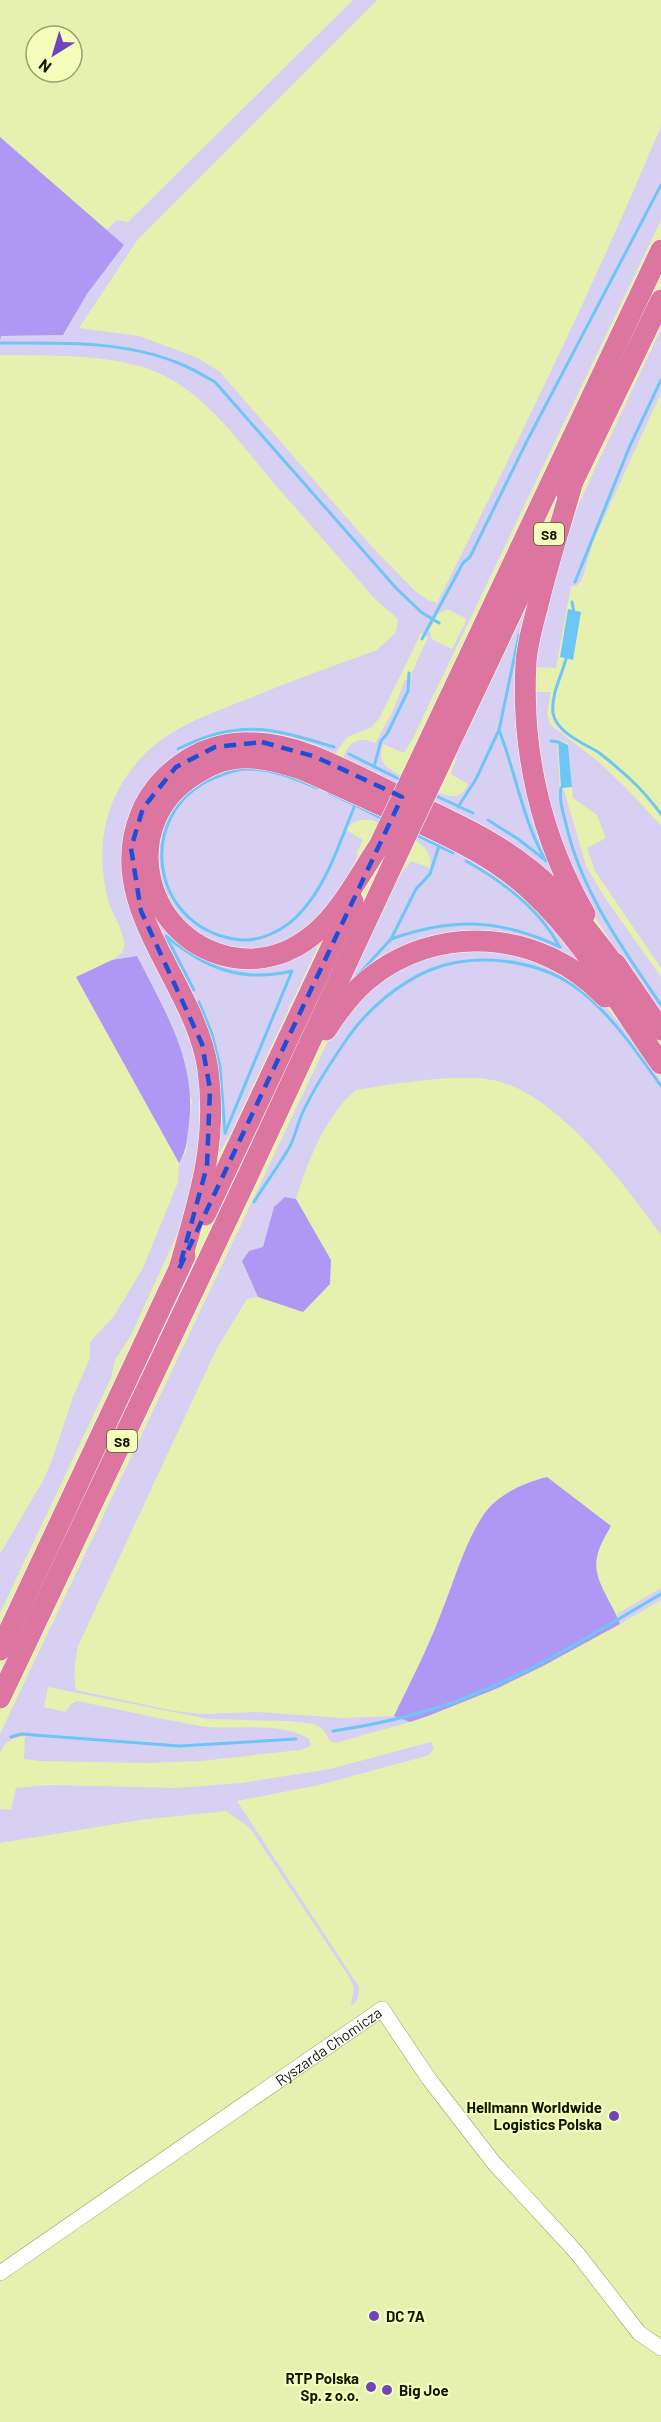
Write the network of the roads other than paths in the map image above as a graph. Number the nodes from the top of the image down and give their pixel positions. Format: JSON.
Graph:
{"nodes":[{"id":1,"x":661,"y":250,"type":"edge"},
{"id":2,"x":661,"y":300,"type":"edge"},
{"id":3,"x":573,"y":481,"type":"junction"},
{"id":4,"x":429,"y":764,"type":"junction"},
{"id":5,"x":388,"y":851,"type":"junction"},
{"id":6,"x":622,"y":974,"type":"junction"},
{"id":7,"x":653,"y":1035,"type":"edge"},
{"id":8,"x":661,"y":1064,"type":"edge"},
{"id":9,"x":244,"y":1184,"type":"junction"},
{"id":10,"x":179,"y":1269,"type":"junction"},
{"id":11,"x":0,"y":1650,"type":"edge"},
{"id":12,"x":0,"y":1698,"type":"edge"},
{"id":13,"x":0,"y":2273,"type":"edge"},
{"id":14,"x":661,"y":2348,"type":"edge"}],
"edges":[{"from":1,"to":4,"type":"highway","number":"S8"},
{"from":2,"to":3,"type":"highway","number":"S8"},
{"from":3,"to":4,"type":"highway","number":"S8"},
{"from":3,"to":6,"type":"highway"},
{"from":4,"to":5,"type":"highway","number":"S8","bridge":true},
{"from":5,"to":7,"type":"highway"},
{"from":5,"to":9,"type":"highway","number":"S8"},
{"from":5,"to":10,"type":"highway","number":"S8"},
{"from":6,"to":7,"type":"highway"},
{"from":6,"to":10,"type":"highway"},
{"from":7,"to":8,"type":"highway"},
{"from":7,"to":9,"type":"highway"},
{"from":9,"to":12,"type":"highway","number":"S8"},
{"from":10,"to":11,"type":"highway","number":"S8"},
{"from":13,"to":14,"type":"street","name":"Ryszarda Chomicza"}]}
